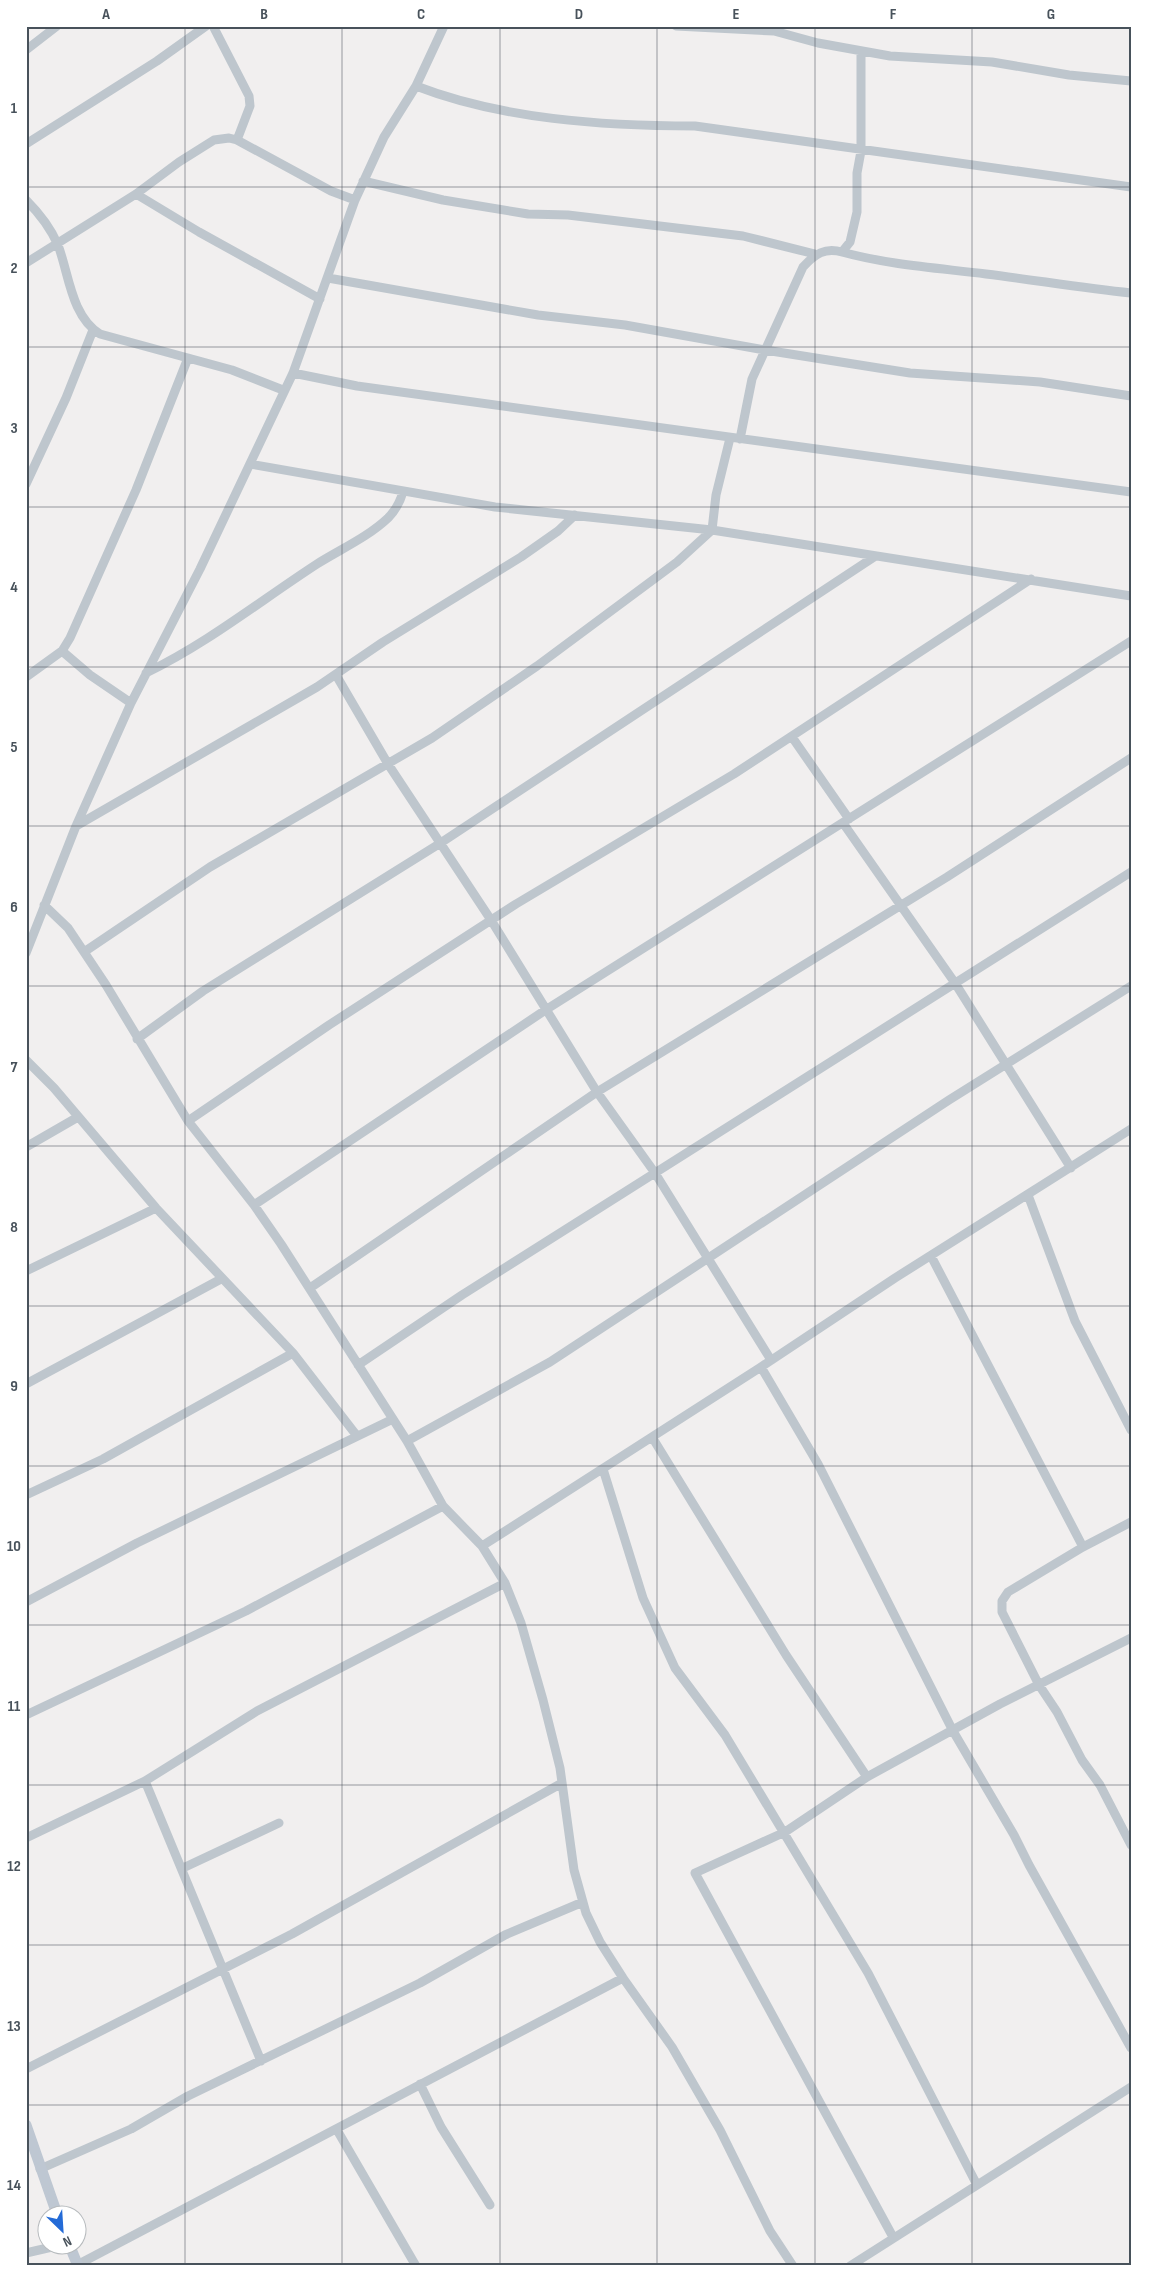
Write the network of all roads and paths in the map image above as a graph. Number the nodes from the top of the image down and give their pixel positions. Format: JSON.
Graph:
{"nodes":[{"id":1,"x":57,"y":26,"type":"edge"},
{"id":2,"x":206,"y":26,"type":"edge"},
{"id":3,"x":213,"y":26,"type":"edge"},
{"id":4,"x":444,"y":26,"type":"edge"},
{"id":5,"x":676,"y":26,"type":"edge"},
{"id":6,"x":26,"y":50,"type":"edge"},
{"id":7,"x":861,"y":52,"type":"junction"},
{"id":8,"x":1131,"y":81,"type":"edge"},
{"id":9,"x":416,"y":86,"type":"junction"},
{"id":10,"x":237,"y":140,"type":"junction"},
{"id":11,"x":26,"y":144,"type":"edge"},
{"id":12,"x":861,"y":151,"type":"junction"},
{"id":13,"x":363,"y":181,"type":"junction"},
{"id":14,"x":1131,"y":187,"type":"edge"},
{"id":15,"x":136,"y":194,"type":"junction"},
{"id":16,"x":26,"y":200,"type":"edge"},
{"id":17,"x":355,"y":200,"type":"junction"},
{"id":18,"x":57,"y":244,"type":"junction"},
{"id":19,"x":842,"y":252,"type":"junction"},
{"id":20,"x":815,"y":254,"type":"junction"},
{"id":21,"x":26,"y":263,"type":"edge"},
{"id":22,"x":328,"y":278,"type":"junction"},
{"id":23,"x":1131,"y":293,"type":"edge"},
{"id":24,"x":320,"y":300,"type":"junction"},
{"id":25,"x":93,"y":330,"type":"junction"},
{"id":26,"x":765,"y":350,"type":"junction"},
{"id":27,"x":188,"y":358,"type":"junction"},
{"id":28,"x":293,"y":373,"type":"junction"},
{"id":29,"x":284,"y":390,"type":"junction"},
{"id":30,"x":1131,"y":396,"type":"edge"},
{"id":31,"x":730,"y":438,"type":"junction"},
{"id":32,"x":740,"y":439,"type":"junction"},
{"id":33,"x":250,"y":464,"type":"junction"},
{"id":34,"x":26,"y":484,"type":"edge"},
{"id":35,"x":403,"y":492,"type":"junction"},
{"id":36,"x":1131,"y":492,"type":"edge"},
{"id":37,"x":575,"y":515,"type":"junction"},
{"id":38,"x":712,"y":530,"type":"junction"},
{"id":39,"x":874,"y":557,"type":"junction"},
{"id":40,"x":1031,"y":579,"type":"junction"},
{"id":41,"x":1131,"y":596,"type":"edge"},
{"id":42,"x":1131,"y":640,"type":"edge"},
{"id":43,"x":62,"y":651,"type":"junction"},
{"id":44,"x":146,"y":673,"type":"junction"},
{"id":45,"x":336,"y":675,"type":"junction"},
{"id":46,"x":26,"y":677,"type":"edge"},
{"id":47,"x":131,"y":703,"type":"junction"},
{"id":48,"x":792,"y":737,"type":"junction"},
{"id":49,"x":1131,"y":758,"type":"edge"},
{"id":50,"x":388,"y":764,"type":"junction"},
{"id":51,"x":846,"y":821,"type":"junction"},
{"id":52,"x":76,"y":826,"type":"junction"},
{"id":53,"x":439,"y":844,"type":"junction"},
{"id":54,"x":1131,"y":872,"type":"edge"},
{"id":55,"x":44,"y":905,"type":"junction"},
{"id":56,"x":901,"y":905,"type":"junction"},
{"id":57,"x":491,"y":920,"type":"junction"},
{"id":58,"x":84,"y":952,"type":"junction"},
{"id":59,"x":26,"y":953,"type":"edge"},
{"id":60,"x":955,"y":983,"type":"junction"},
{"id":61,"x":1131,"y":986,"type":"edge"},
{"id":62,"x":547,"y":1009,"type":"junction"},
{"id":63,"x":137,"y":1039,"type":"junction"},
{"id":64,"x":26,"y":1060,"type":"edge"},
{"id":65,"x":1006,"y":1063,"type":"junction"},
{"id":66,"x":598,"y":1092,"type":"junction"},
{"id":67,"x":78,"y":1117,"type":"junction"},
{"id":68,"x":188,"y":1121,"type":"junction"},
{"id":69,"x":1131,"y":1129,"type":"edge"},
{"id":70,"x":26,"y":1147,"type":"edge"},
{"id":71,"x":1071,"y":1168,"type":"junction"},
{"id":72,"x":655,"y":1173,"type":"junction"},
{"id":73,"x":1028,"y":1195,"type":"junction"},
{"id":74,"x":254,"y":1205,"type":"junction"},
{"id":75,"x":156,"y":1208,"type":"junction"},
{"id":76,"x":931,"y":1256,"type":"junction"},
{"id":77,"x":708,"y":1260,"type":"junction"},
{"id":78,"x":26,"y":1271,"type":"edge"},
{"id":79,"x":221,"y":1279,"type":"junction"},
{"id":80,"x":310,"y":1288,"type":"junction"},
{"id":81,"x":293,"y":1353,"type":"junction"},
{"id":82,"x":771,"y":1360,"type":"junction"},
{"id":83,"x":358,"y":1365,"type":"junction"},
{"id":84,"x":762,"y":1367,"type":"junction"},
{"id":85,"x":26,"y":1384,"type":"edge"},
{"id":86,"x":393,"y":1419,"type":"junction"},
{"id":87,"x":1131,"y":1430,"type":"edge"},
{"id":88,"x":357,"y":1436,"type":"junction"},
{"id":89,"x":652,"y":1438,"type":"junction"},
{"id":90,"x":407,"y":1441,"type":"junction"},
{"id":91,"x":603,"y":1469,"type":"junction"},
{"id":92,"x":26,"y":1495,"type":"edge"},
{"id":93,"x":443,"y":1506,"type":"junction"},
{"id":94,"x":1131,"y":1522,"type":"edge"},
{"id":95,"x":482,"y":1546,"type":"junction"},
{"id":96,"x":1083,"y":1547,"type":"junction"},
{"id":97,"x":505,"y":1583,"type":"junction"},
{"id":98,"x":26,"y":1602,"type":"edge"},
{"id":99,"x":1131,"y":1638,"type":"edge"},
{"id":100,"x":1039,"y":1685,"type":"junction"},
{"id":101,"x":26,"y":1715,"type":"edge"},
{"id":102,"x":953,"y":1731,"type":"junction"},
{"id":103,"x":867,"y":1777,"type":"junction"},
{"id":104,"x":145,"y":1781,"type":"junction"},
{"id":105,"x":562,"y":1783,"type":"junction"},
{"id":106,"x":279,"y":1823,"type":"dead end"},
{"id":107,"x":785,"y":1832,"type":"junction"},
{"id":108,"x":26,"y":1838,"type":"edge"},
{"id":109,"x":1131,"y":1845,"type":"edge"},
{"id":110,"x":183,"y":1868,"type":"junction"},
{"id":111,"x":583,"y":1902,"type":"junction"},
{"id":112,"x":224,"y":1969,"type":"junction"},
{"id":113,"x":622,"y":1978,"type":"junction"},
{"id":114,"x":1131,"y":2048,"type":"edge"},
{"id":115,"x":261,"y":2061,"type":"junction"},
{"id":116,"x":26,"y":2069,"type":"edge"},
{"id":117,"x":420,"y":2084,"type":"junction"},
{"id":118,"x":1131,"y":2087,"type":"edge"},
{"id":119,"x":26,"y":2125,"type":"edge"},
{"id":120,"x":337,"y":2130,"type":"junction"},
{"id":121,"x":30,"y":2145,"type":"edge"},
{"id":122,"x":40,"y":2169,"type":"junction"},
{"id":123,"x":976,"y":2185,"type":"junction"},
{"id":124,"x":53,"y":2204,"type":"edge"},
{"id":125,"x":490,"y":2205,"type":"dead end"},
{"id":126,"x":893,"y":2237,"type":"junction"},
{"id":127,"x":77,"y":2265,"type":"edge"},
{"id":128,"x":416,"y":2266,"type":"edge"},
{"id":129,"x":793,"y":2266,"type":"edge"},
{"id":130,"x":850,"y":2266,"type":"edge"}],
"edges":[{"from":1,"to":6,"type":"street"},
{"from":2,"to":11,"type":"street"},
{"from":3,"to":10,"type":"street"},
{"from":4,"to":9,"type":"street"},
{"from":5,"to":7,"type":"street"},
{"from":7,"to":8,"type":"street"},
{"from":7,"to":12,"type":"street"},
{"from":9,"to":12,"type":"street"},
{"from":9,"to":13,"type":"street"},
{"from":10,"to":15,"type":"street"},
{"from":10,"to":17,"type":"street"},
{"from":12,"to":14,"type":"street"},
{"from":12,"to":19,"type":"street"},
{"from":13,"to":17,"type":"street"},
{"from":13,"to":20,"type":"street"},
{"from":15,"to":18,"type":"street"},
{"from":15,"to":24,"type":"street"},
{"from":16,"to":18,"type":"street"},
{"from":17,"to":22,"type":"street"},
{"from":18,"to":21,"type":"street"},
{"from":18,"to":25,"type":"street"},
{"from":19,"to":20,"type":"street"},
{"from":19,"to":23,"type":"street"},
{"from":20,"to":26,"type":"street"},
{"from":22,"to":24,"type":"street"},
{"from":22,"to":26,"type":"street"},
{"from":24,"to":28,"type":"street"},
{"from":25,"to":27,"type":"street"},
{"from":25,"to":34,"type":"street"},
{"from":26,"to":30,"type":"street"},
{"from":26,"to":32,"type":"street"},
{"from":27,"to":29,"type":"street"},
{"from":27,"to":43,"type":"street"},
{"from":28,"to":29,"type":"street"},
{"from":28,"to":31,"type":"street"},
{"from":29,"to":33,"type":"street"},
{"from":31,"to":32,"type":"street"},
{"from":31,"to":38,"type":"street"},
{"from":32,"to":36,"type":"street"},
{"from":33,"to":35,"type":"street"},
{"from":33,"to":44,"type":"street"},
{"from":35,"to":37,"type":"street"},
{"from":35,"to":44,"type":"street"},
{"from":37,"to":38,"type":"street"},
{"from":37,"to":45,"type":"street"},
{"from":38,"to":39,"type":"street"},
{"from":38,"to":50,"type":"street"},
{"from":39,"to":40,"type":"street"},
{"from":39,"to":53,"type":"street"},
{"from":40,"to":41,"type":"street"},
{"from":40,"to":48,"type":"street"},
{"from":42,"to":51,"type":"street"},
{"from":43,"to":46,"type":"street"},
{"from":43,"to":47,"type":"street"},
{"from":44,"to":47,"type":"street"},
{"from":45,"to":50,"type":"street"},
{"from":45,"to":52,"type":"street"},
{"from":47,"to":52,"type":"street"},
{"from":48,"to":51,"type":"street"},
{"from":48,"to":57,"type":"street"},
{"from":49,"to":56,"type":"street"},
{"from":50,"to":53,"type":"street"},
{"from":50,"to":58,"type":"street"},
{"from":51,"to":56,"type":"street"},
{"from":51,"to":62,"type":"street"},
{"from":52,"to":55,"type":"street"},
{"from":53,"to":57,"type":"street"},
{"from":53,"to":63,"type":"street"},
{"from":54,"to":60,"type":"street"},
{"from":55,"to":58,"type":"street"},
{"from":55,"to":59,"type":"street"},
{"from":56,"to":60,"type":"street"},
{"from":56,"to":66,"type":"street"},
{"from":57,"to":62,"type":"street"},
{"from":57,"to":68,"type":"street"},
{"from":58,"to":63,"type":"street"},
{"from":60,"to":65,"type":"street"},
{"from":60,"to":72,"type":"street"},
{"from":61,"to":65,"type":"street"},
{"from":62,"to":66,"type":"street"},
{"from":62,"to":74,"type":"street"},
{"from":63,"to":68,"type":"street"},
{"from":64,"to":67,"type":"street"},
{"from":65,"to":71,"type":"street"},
{"from":65,"to":77,"type":"street"},
{"from":66,"to":72,"type":"street"},
{"from":66,"to":80,"type":"street"},
{"from":67,"to":70,"type":"street"},
{"from":67,"to":75,"type":"street"},
{"from":68,"to":74,"type":"street"},
{"from":69,"to":71,"type":"street"},
{"from":71,"to":73,"type":"street"},
{"from":72,"to":77,"type":"street"},
{"from":72,"to":83,"type":"street"},
{"from":73,"to":76,"type":"street"},
{"from":73,"to":87,"type":"street"},
{"from":74,"to":80,"type":"street"},
{"from":75,"to":78,"type":"street"},
{"from":75,"to":79,"type":"street"},
{"from":76,"to":82,"type":"street"},
{"from":76,"to":96,"type":"street"},
{"from":77,"to":82,"type":"street"},
{"from":77,"to":90,"type":"street"},
{"from":79,"to":81,"type":"street"},
{"from":79,"to":85,"type":"street"},
{"from":80,"to":83,"type":"street"},
{"from":81,"to":88,"type":"street"},
{"from":81,"to":92,"type":"street"},
{"from":82,"to":84,"type":"street"},
{"from":83,"to":86,"type":"street"},
{"from":84,"to":89,"type":"street"},
{"from":84,"to":102,"type":"street"},
{"from":86,"to":88,"type":"street"},
{"from":86,"to":90,"type":"street"},
{"from":88,"to":98,"type":"street"},
{"from":89,"to":91,"type":"street"},
{"from":89,"to":103,"type":"street"},
{"from":90,"to":93,"type":"street"},
{"from":91,"to":95,"type":"street"},
{"from":91,"to":107,"type":"street"},
{"from":93,"to":95,"type":"street"},
{"from":93,"to":101,"type":"street"},
{"from":94,"to":96,"type":"street"},
{"from":95,"to":97,"type":"street"},
{"from":96,"to":100,"type":"street"},
{"from":97,"to":104,"type":"street"},
{"from":97,"to":105,"type":"street"},
{"from":99,"to":100,"type":"street"},
{"from":100,"to":102,"type":"street"},
{"from":100,"to":109,"type":"street"},
{"from":102,"to":103,"type":"street"},
{"from":102,"to":114,"type":"street"},
{"from":103,"to":107,"type":"street"},
{"from":104,"to":108,"type":"street"},
{"from":104,"to":110,"type":"street"},
{"from":105,"to":111,"type":"street"},
{"from":105,"to":112,"type":"street"},
{"from":106,"to":110,"type":"street"},
{"from":107,"to":123,"type":"street"},
{"from":107,"to":126,"type":"street"},
{"from":110,"to":112,"type":"street"},
{"from":111,"to":113,"type":"street"},
{"from":111,"to":115,"type":"street"},
{"from":112,"to":115,"type":"street"},
{"from":112,"to":116,"type":"street"},
{"from":113,"to":117,"type":"street"},
{"from":113,"to":129,"type":"street"},
{"from":115,"to":122,"type":"street"},
{"from":117,"to":120,"type":"street"},
{"from":117,"to":125,"type":"street"},
{"from":118,"to":123,"type":"street"},
{"from":119,"to":121,"type":"street"},
{"from":120,"to":127,"type":"street"},
{"from":120,"to":128,"type":"street"},
{"from":121,"to":122,"type":"street"},
{"from":122,"to":124,"type":"street"},
{"from":123,"to":126,"type":"street"},
{"from":126,"to":130,"type":"street"}]}
